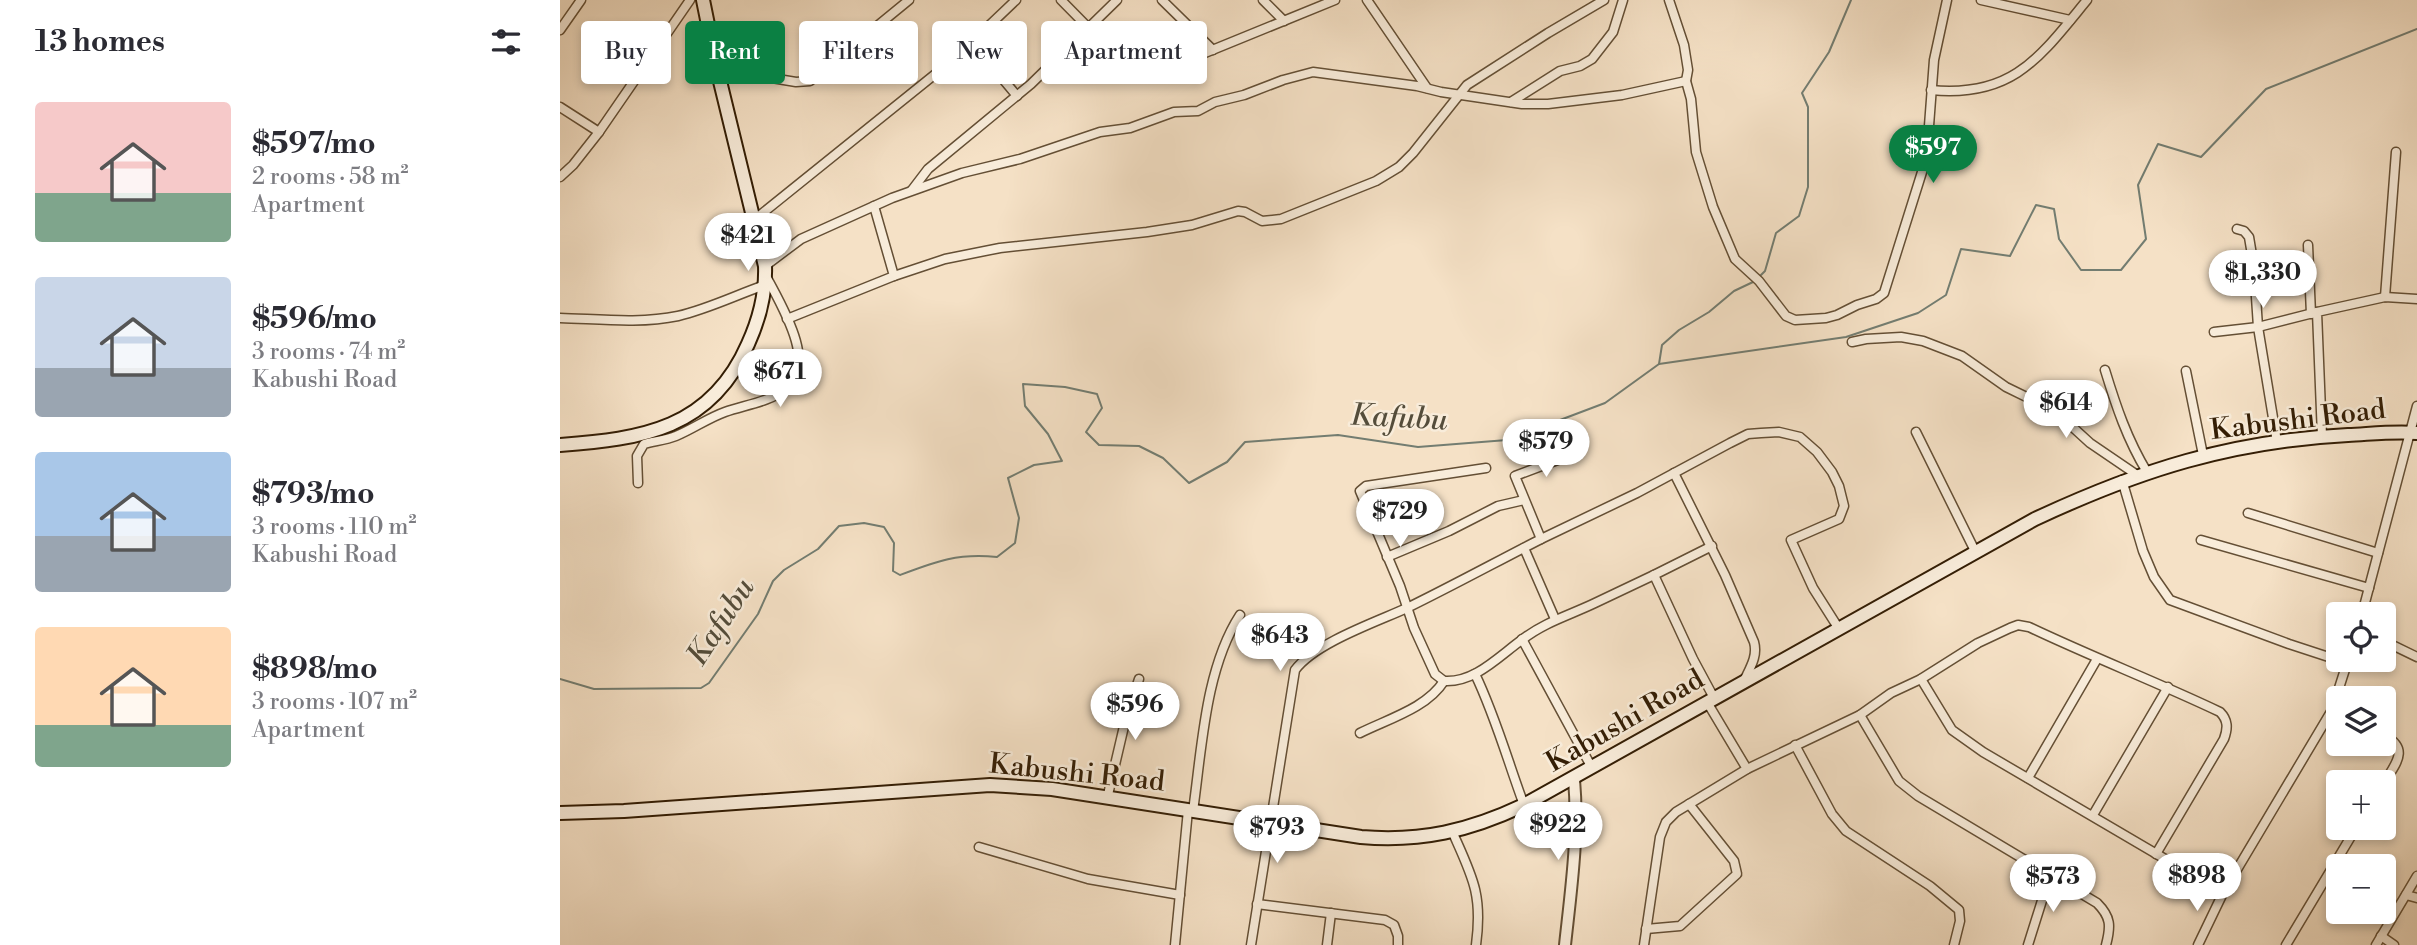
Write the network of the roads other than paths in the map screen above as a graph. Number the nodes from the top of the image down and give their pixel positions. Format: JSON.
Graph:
{"nodes":[{"id":1,"x":581,"y":0,"type":"edge"},
{"id":2,"x":690,"y":0,"type":"edge"},
{"id":3,"x":703,"y":0,"type":"edge"},
{"id":4,"x":909,"y":0,"type":"edge"},
{"id":5,"x":1016,"y":0,"type":"edge"},
{"id":6,"x":1061,"y":0,"type":"edge"},
{"id":7,"x":1116,"y":0,"type":"edge"},
{"id":8,"x":1162,"y":0,"type":"edge"},
{"id":9,"x":1264,"y":0,"type":"edge"},
{"id":10,"x":1335,"y":0,"type":"edge"},
{"id":11,"x":1367,"y":0,"type":"edge"},
{"id":12,"x":1604,"y":0,"type":"edge"},
{"id":13,"x":1623,"y":0,"type":"edge"},
{"id":14,"x":1669,"y":0,"type":"edge"},
{"id":15,"x":1947,"y":0,"type":"edge"},
{"id":16,"x":1981,"y":0,"type":"edge"},
{"id":17,"x":2087,"y":0,"type":"edge"},
{"id":18,"x":2070,"y":20,"type":"junction"},
{"id":19,"x":707,"y":21,"type":"edge"},
{"id":20,"x":994,"y":21,"type":"edge"},
{"id":21,"x":1082,"y":21,"type":"edge"},
{"id":22,"x":1096,"y":21,"type":"edge"},
{"id":23,"x":1284,"y":21,"type":"junction"},
{"id":24,"x":560,"y":30,"type":"edge"},
{"id":25,"x":1213,"y":50,"type":"junction"},
{"id":26,"x":1207,"y":52,"type":"edge"},
{"id":27,"x":1041,"y":74,"type":"edge"},
{"id":28,"x":932,"y":75,"type":"edge"},
{"id":29,"x":785,"y":80,"type":"edge"},
{"id":30,"x":1686,"y":81,"type":"junction"},
{"id":31,"x":721,"y":84,"type":"edge"},
{"id":32,"x":1007,"y":84,"type":"edge"},
{"id":33,"x":1427,"y":88,"type":"junction"},
{"id":34,"x":1931,"y":90,"type":"junction"},
{"id":35,"x":1458,"y":95,"type":"junction"},
{"id":36,"x":1017,"y":96,"type":"junction"},
{"id":37,"x":1511,"y":102,"type":"junction"},
{"id":38,"x":560,"y":107,"type":"edge"},
{"id":39,"x":599,"y":132,"type":"junction"},
{"id":40,"x":2396,"y":152,"type":"dead end"},
{"id":41,"x":560,"y":177,"type":"edge"},
{"id":42,"x":911,"y":191,"type":"junction"},
{"id":43,"x":874,"y":206,"type":"junction"},
{"id":44,"x":754,"y":220,"type":"junction"},
{"id":45,"x":2236,"y":229,"type":"dead end"},
{"id":46,"x":2308,"y":245,"type":"dead end"},
{"id":47,"x":765,"y":275,"type":"junction"},
{"id":48,"x":894,"y":275,"type":"junction"},
{"id":49,"x":2385,"y":297,"type":"junction"},
{"id":50,"x":2417,"y":299,"type":"edge"},
{"id":51,"x":2314,"y":313,"type":"junction"},
{"id":52,"x":560,"y":318,"type":"edge"},
{"id":53,"x":787,"y":319,"type":"junction"},
{"id":54,"x":2258,"y":327,"type":"junction"},
{"id":55,"x":2214,"y":332,"type":"dead end"},
{"id":56,"x":1852,"y":342,"type":"dead end"},
{"id":57,"x":2105,"y":370,"type":"dead end"},
{"id":58,"x":2186,"y":371,"type":"dead end"},
{"id":59,"x":2417,"y":406,"type":"edge"},
{"id":60,"x":699,"y":417,"type":"junction"},
{"id":61,"x":1916,"y":432,"type":"dead end"},
{"id":62,"x":2413,"y":433,"type":"edge"},
{"id":63,"x":2322,"y":436,"type":"junction"},
{"id":64,"x":2277,"y":442,"type":"junction"},
{"id":65,"x":560,"y":445,"type":"edge"},
{"id":66,"x":2203,"y":455,"type":"junction"},
{"id":67,"x":1568,"y":456,"type":"dead end"},
{"id":68,"x":1486,"y":468,"type":"dead end"},
{"id":69,"x":1674,"y":473,"type":"junction"},
{"id":70,"x":2142,"y":474,"type":"junction"},
{"id":71,"x":2122,"y":480,"type":"junction"},
{"id":72,"x":638,"y":483,"type":"dead end"},
{"id":73,"x":1524,"y":500,"type":"junction"},
{"id":74,"x":2248,"y":513,"type":"dead end"},
{"id":75,"x":1541,"y":539,"type":"junction"},
{"id":76,"x":2201,"y":540,"type":"dead end"},
{"id":77,"x":1712,"y":546,"type":"junction"},
{"id":78,"x":1524,"y":548,"type":"junction"},
{"id":79,"x":1976,"y":553,"type":"junction"},
{"id":80,"x":2378,"y":553,"type":"junction"},
{"id":81,"x":1387,"y":557,"type":"junction"},
{"id":82,"x":1654,"y":575,"type":"junction"},
{"id":83,"x":2369,"y":587,"type":"junction"},
{"id":84,"x":2365,"y":602,"type":"edge"},
{"id":85,"x":1407,"y":608,"type":"junction"},
{"id":86,"x":1240,"y":615,"type":"dead end"},
{"id":87,"x":1555,"y":619,"type":"junction"},
{"id":88,"x":1839,"y":629,"type":"junction"},
{"id":89,"x":1522,"y":639,"type":"junction"},
{"id":90,"x":2396,"y":646,"type":"edge"},
{"id":91,"x":2326,"y":655,"type":"edge"},
{"id":92,"x":2417,"y":657,"type":"edge"},
{"id":93,"x":2097,"y":660,"type":"junction"},
{"id":94,"x":1475,"y":674,"type":"junction"},
{"id":95,"x":1921,"y":679,"type":"junction"},
{"id":96,"x":1139,"y":680,"type":"dead end"},
{"id":97,"x":1444,"y":681,"type":"junction"},
{"id":98,"x":1744,"y":681,"type":"junction"},
{"id":99,"x":2168,"y":687,"type":"junction"},
{"id":100,"x":1711,"y":700,"type":"junction"},
{"id":101,"x":1860,"y":715,"type":"junction"},
{"id":102,"x":2326,"y":726,"type":"edge"},
{"id":103,"x":1360,"y":733,"type":"dead end"},
{"id":104,"x":2396,"y":743,"type":"edge"},
{"id":105,"x":1795,"y":745,"type":"junction"},
{"id":106,"x":1592,"y":768,"type":"junction"},
{"id":107,"x":1747,"y":769,"type":"junction"},
{"id":108,"x":2391,"y":770,"type":"edge"},
{"id":109,"x":2028,"y":778,"type":"junction"},
{"id":110,"x":1574,"y":779,"type":"junction"},
{"id":111,"x":1107,"y":799,"type":"junction"},
{"id":112,"x":1689,"y":804,"type":"junction"},
{"id":113,"x":1524,"y":805,"type":"junction"},
{"id":114,"x":1191,"y":811,"type":"junction"},
{"id":115,"x":560,"y":813,"type":"edge"},
{"id":116,"x":2094,"y":815,"type":"junction"},
{"id":117,"x":1270,"y":822,"type":"junction"},
{"id":118,"x":1452,"y":831,"type":"junction"},
{"id":119,"x":2349,"y":840,"type":"edge"},
{"id":120,"x":979,"y":847,"type":"dead end"},
{"id":121,"x":2156,"y":854,"type":"junction"},
{"id":122,"x":2050,"y":875,"type":"junction"},
{"id":123,"x":2417,"y":876,"type":"edge"},
{"id":124,"x":2223,"y":893,"type":"junction"},
{"id":125,"x":1180,"y":895,"type":"junction"},
{"id":126,"x":2406,"y":895,"type":"junction"},
{"id":127,"x":2417,"y":898,"type":"edge"},
{"id":128,"x":1257,"y":904,"type":"junction"},
{"id":129,"x":1331,"y":913,"type":"junction"},
{"id":130,"x":1646,"y":929,"type":"junction"},
{"id":131,"x":2381,"y":936,"type":"junction"},
{"id":132,"x":1175,"y":945,"type":"edge"},
{"id":133,"x":1251,"y":945,"type":"edge"},
{"id":134,"x":1326,"y":945,"type":"edge"},
{"id":135,"x":1398,"y":945,"type":"edge"},
{"id":136,"x":1476,"y":945,"type":"edge"},
{"id":137,"x":1564,"y":945,"type":"edge"},
{"id":138,"x":1644,"y":945,"type":"edge"},
{"id":139,"x":1954,"y":945,"type":"edge"},
{"id":140,"x":2028,"y":945,"type":"edge"},
{"id":141,"x":2106,"y":945,"type":"edge"},
{"id":142,"x":2198,"y":945,"type":"edge"},
{"id":143,"x":2286,"y":945,"type":"edge"},
{"id":144,"x":2376,"y":945,"type":"edge"},
{"id":145,"x":2394,"y":945,"type":"edge"}],
"edges":[{"from":1,"to":24,"type":"street"},
{"from":2,"to":39,"type":"street"},
{"from":3,"to":19,"type":"main road"},
{"from":4,"to":29,"type":"street"},
{"from":5,"to":20,"type":"street"},
{"from":6,"to":21,"type":"street"},
{"from":7,"to":22,"type":"street"},
{"from":8,"to":25,"type":"street"},
{"from":9,"to":23,"type":"street"},
{"from":10,"to":23,"type":"street"},
{"from":11,"to":33,"type":"street"},
{"from":12,"to":35,"type":"street"},
{"from":13,"to":37,"type":"street"},
{"from":14,"to":30,"type":"street"},
{"from":15,"to":34,"type":"street"},
{"from":16,"to":18,"type":"street"},
{"from":17,"to":18,"type":"street"},
{"from":18,"to":34,"type":"street"},
{"from":23,"to":25,"type":"street"},
{"from":25,"to":26,"type":"street"},
{"from":27,"to":36,"type":"street"},
{"from":28,"to":44,"type":"street"},
{"from":30,"to":34,"type":"street"},
{"from":30,"to":37,"type":"street"},
{"from":31,"to":44,"type":"main road"},
{"from":32,"to":36,"type":"street"},
{"from":33,"to":35,"type":"street"},
{"from":33,"to":42,"type":"street"},
{"from":35,"to":37,"type":"street"},
{"from":35,"to":48,"type":"street"},
{"from":36,"to":42,"type":"street"},
{"from":38,"to":39,"type":"street"},
{"from":39,"to":41,"type":"street"},
{"from":40,"to":49,"type":"street"},
{"from":42,"to":43,"type":"street"},
{"from":43,"to":47,"type":"street"},
{"from":43,"to":48,"type":"street"},
{"from":44,"to":47,"type":"main road"},
{"from":45,"to":54,"type":"street"},
{"from":46,"to":51,"type":"street"},
{"from":47,"to":52,"type":"street"},
{"from":47,"to":53,"type":"street"},
{"from":47,"to":60,"type":"main road"},
{"from":48,"to":53,"type":"street"},
{"from":49,"to":50,"type":"street"},
{"from":49,"to":51,"type":"street"},
{"from":51,"to":54,"type":"street"},
{"from":51,"to":63,"type":"street"},
{"from":53,"to":60,"type":"street"},
{"from":54,"to":55,"type":"street"},
{"from":54,"to":64,"type":"street"},
{"from":56,"to":70,"type":"street"},
{"from":57,"to":70,"type":"street"},
{"from":58,"to":66,"type":"street"},
{"from":59,"to":62,"type":"street"},
{"from":60,"to":65,"type":"main road"},
{"from":60,"to":72,"type":"street"},
{"from":61,"to":79,"type":"street"},
{"from":62,"to":63,"type":"main road","name":"Kabushi Road"},
{"from":62,"to":80,"type":"street"},
{"from":63,"to":64,"type":"main road","name":"Kabushi Road"},
{"from":64,"to":66,"type":"main road","name":"Kabushi Road"},
{"from":66,"to":70,"type":"main road","name":"Kabushi Road"},
{"from":67,"to":73,"type":"street"},
{"from":68,"to":81,"type":"street"},
{"from":69,"to":75,"type":"street"},
{"from":69,"to":77,"type":"street"},
{"from":69,"to":88,"type":"street"},
{"from":70,"to":71,"type":"main road","name":"Kabushi Road"},
{"from":71,"to":79,"type":"main road","name":"Kabushi Road"},
{"from":71,"to":91,"type":"street"},
{"from":73,"to":75,"type":"street"},
{"from":73,"to":81,"type":"street"},
{"from":74,"to":80,"type":"street"},
{"from":75,"to":78,"type":"street"},
{"from":76,"to":83,"type":"street"},
{"from":77,"to":82,"type":"street"},
{"from":77,"to":98,"type":"street"},
{"from":78,"to":85,"type":"street"},
{"from":78,"to":87,"type":"street"},
{"from":79,"to":88,"type":"main road","name":"Kabushi Road"},
{"from":80,"to":83,"type":"street"},
{"from":81,"to":85,"type":"street"},
{"from":82,"to":87,"type":"street"},
{"from":82,"to":100,"type":"street"},
{"from":83,"to":84,"type":"street"},
{"from":85,"to":97,"type":"street"},
{"from":85,"to":117,"type":"street"},
{"from":86,"to":114,"type":"street"},
{"from":87,"to":89,"type":"street"},
{"from":88,"to":98,"type":"main road","name":"Kabushi Road"},
{"from":89,"to":94,"type":"street"},
{"from":89,"to":106,"type":"street"},
{"from":90,"to":92,"type":"street"},
{"from":93,"to":95,"type":"street"},
{"from":93,"to":99,"type":"street"},
{"from":93,"to":109,"type":"street"},
{"from":94,"to":97,"type":"street"},
{"from":94,"to":113,"type":"street"},
{"from":95,"to":101,"type":"street"},
{"from":95,"to":109,"type":"street"},
{"from":96,"to":111,"type":"street"},
{"from":97,"to":103,"type":"street"},
{"from":98,"to":100,"type":"main road","name":"Kabushi Road"},
{"from":99,"to":116,"type":"street"},
{"from":99,"to":121,"type":"street"},
{"from":100,"to":106,"type":"main road","name":"Kabushi Road"},
{"from":100,"to":107,"type":"street"},
{"from":101,"to":105,"type":"street"},
{"from":101,"to":122,"type":"street"},
{"from":102,"to":124,"type":"street"},
{"from":104,"to":108,"type":"street"},
{"from":105,"to":107,"type":"street"},
{"from":105,"to":139,"type":"street"},
{"from":106,"to":110,"type":"main road","name":"Kabushi Road"},
{"from":107,"to":112,"type":"street"},
{"from":109,"to":116,"type":"street"},
{"from":110,"to":113,"type":"main road","name":"Kabushi Road"},
{"from":110,"to":137,"type":"street"},
{"from":111,"to":114,"type":"main road","name":"Kabushi Road"},
{"from":111,"to":115,"type":"main road","name":"Kabushi Road"},
{"from":112,"to":130,"type":"street"},
{"from":112,"to":130,"type":"street"},
{"from":113,"to":118,"type":"main road","name":"Kabushi Road"},
{"from":114,"to":117,"type":"main road","name":"Kabushi Road"},
{"from":114,"to":125,"type":"street"},
{"from":116,"to":121,"type":"street"},
{"from":117,"to":118,"type":"main road","name":"Kabushi Road"},
{"from":117,"to":128,"type":"street"},
{"from":118,"to":136,"type":"street"},
{"from":119,"to":143,"type":"street"},
{"from":120,"to":125,"type":"street"},
{"from":121,"to":124,"type":"street"},
{"from":122,"to":140,"type":"street"},
{"from":122,"to":141,"type":"street"},
{"from":123,"to":126,"type":"street"},
{"from":124,"to":142,"type":"street"},
{"from":125,"to":132,"type":"street"},
{"from":126,"to":127,"type":"street"},
{"from":126,"to":131,"type":"street"},
{"from":128,"to":129,"type":"street"},
{"from":128,"to":133,"type":"street"},
{"from":129,"to":134,"type":"street"},
{"from":129,"to":135,"type":"street"},
{"from":130,"to":138,"type":"street"},
{"from":131,"to":144,"type":"street"},
{"from":131,"to":145,"type":"street"}]}
